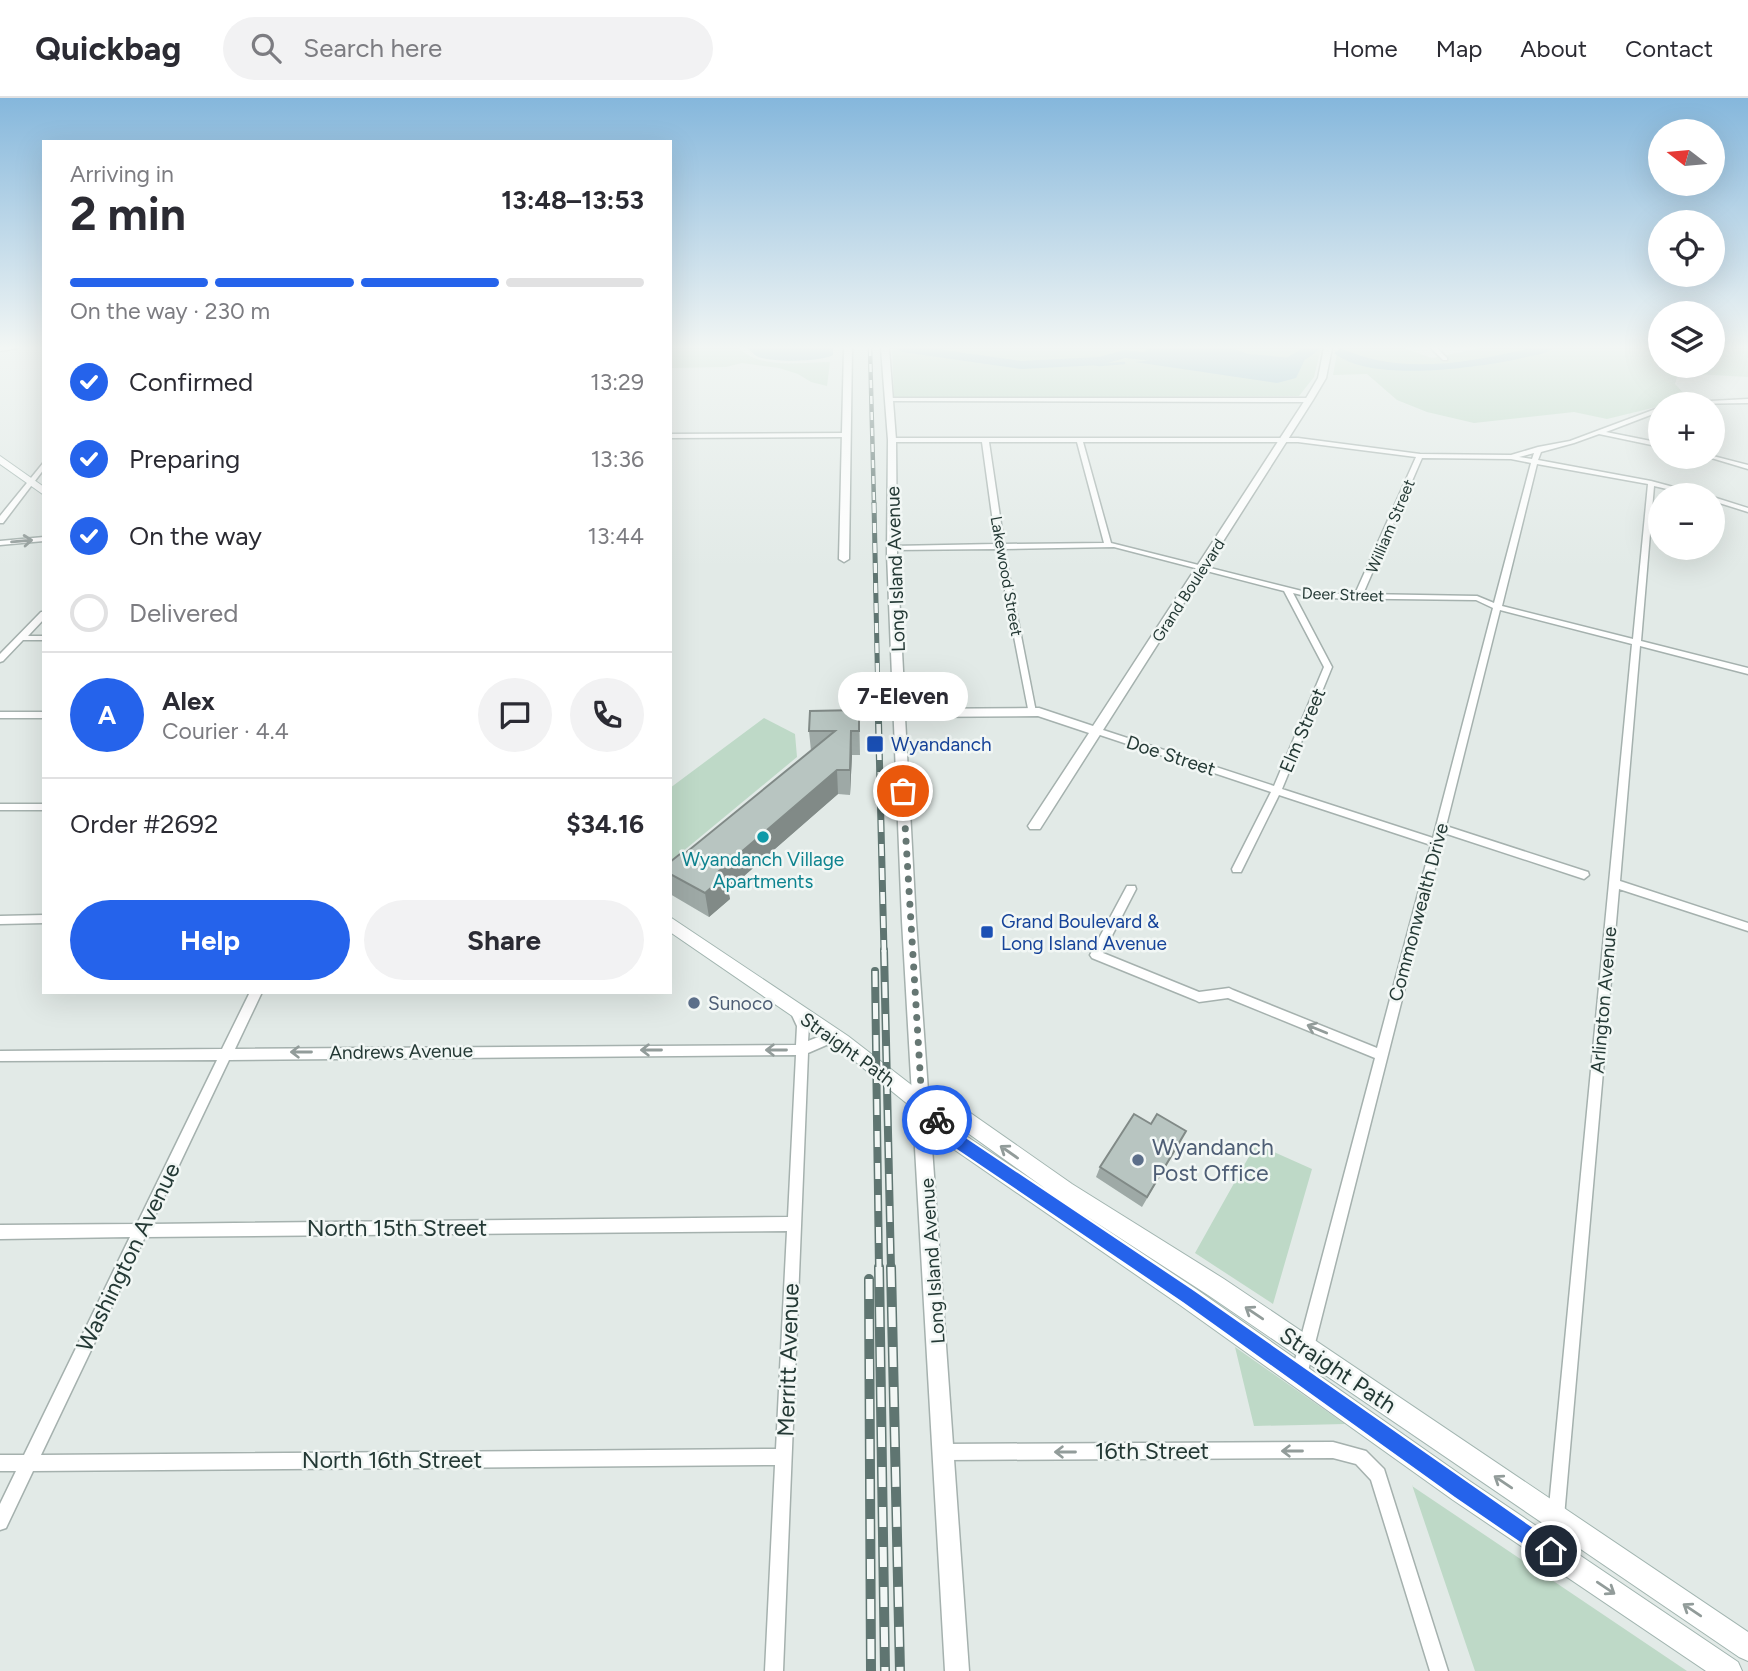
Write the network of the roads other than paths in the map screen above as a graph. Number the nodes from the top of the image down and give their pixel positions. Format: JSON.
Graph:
{"nodes":[{"id":1,"x":847,"y":421,"type":"edge"},
{"id":2,"x":891,"y":421,"type":"edge"},
{"id":3,"x":1296,"y":421,"type":"edge"},
{"id":4,"x":1628,"y":421,"type":"edge"},
{"id":5,"x":1598,"y":432,"type":"junction"},
{"id":6,"x":847,"y":435,"type":"junction"},
{"id":7,"x":672,"y":436,"type":"edge"},
{"id":8,"x":985,"y":439,"type":"junction"},
{"id":9,"x":1079,"y":439,"type":"junction"},
{"id":10,"x":892,"y":440,"type":"junction"},
{"id":11,"x":1284,"y":440,"type":"junction"},
{"id":12,"x":1648,"y":442,"type":"edge"},
{"id":13,"x":1538,"y":449,"type":"junction"},
{"id":14,"x":1420,"y":456,"type":"junction"},
{"id":15,"x":1511,"y":457,"type":"junction"},
{"id":16,"x":0,"y":459,"type":"edge"},
{"id":17,"x":1533,"y":461,"type":"junction"},
{"id":18,"x":1725,"y":461,"type":"edge"},
{"id":19,"x":42,"y":467,"type":"edge"},
{"id":20,"x":1748,"y":467,"type":"edge"},
{"id":21,"x":30,"y":482,"type":"junction"},
{"id":22,"x":1651,"y":483,"type":"edge"},
{"id":23,"x":42,"y":491,"type":"edge"},
{"id":24,"x":1725,"y":503,"type":"edge"},
{"id":25,"x":1748,"y":510,"type":"edge"},
{"id":26,"x":1648,"y":515,"type":"edge"},
{"id":27,"x":0,"y":521,"type":"edge"},
{"id":28,"x":42,"y":539,"type":"edge"},
{"id":29,"x":0,"y":543,"type":"edge"},
{"id":30,"x":1000,"y":545,"type":"junction"},
{"id":31,"x":1108,"y":545,"type":"junction"},
{"id":32,"x":893,"y":548,"type":"junction"},
{"id":33,"x":844,"y":559,"type":"dead end"},
{"id":34,"x":1202,"y":568,"type":"junction"},
{"id":35,"x":1288,"y":591,"type":"junction"},
{"id":36,"x":1359,"y":595,"type":"junction"},
{"id":37,"x":1498,"y":607,"type":"junction"},
{"id":38,"x":42,"y":616,"type":"edge"},
{"id":39,"x":20,"y":638,"type":"junction"},
{"id":40,"x":42,"y":638,"type":"edge"},
{"id":41,"x":1636,"y":642,"type":"junction"},
{"id":42,"x":0,"y":659,"type":"edge"},
{"id":43,"x":1748,"y":671,"type":"edge"},
{"id":44,"x":1032,"y":712,"type":"junction"},
{"id":45,"x":900,"y":713,"type":"junction"},
{"id":46,"x":42,"y":715,"type":"edge"},
{"id":47,"x":0,"y":716,"type":"edge"},
{"id":48,"x":1097,"y":731,"type":"junction"},
{"id":49,"x":1277,"y":790,"type":"junction"},
{"id":50,"x":0,"y":807,"type":"edge"},
{"id":51,"x":42,"y":807,"type":"edge"},
{"id":52,"x":1035,"y":826,"type":"dead end"},
{"id":53,"x":1440,"y":828,"type":"junction"},
{"id":54,"x":1436,"y":843,"type":"junction"},
{"id":55,"x":1237,"y":869,"type":"dead end"},
{"id":56,"x":1584,"y":876,"type":"dead end"},
{"id":57,"x":1613,"y":883,"type":"junction"},
{"id":58,"x":1131,"y":889,"type":"dead end"},
{"id":59,"x":42,"y":919,"type":"edge"},
{"id":60,"x":0,"y":920,"type":"edge"},
{"id":61,"x":672,"y":924,"type":"edge"},
{"id":62,"x":1748,"y":928,"type":"edge"},
{"id":63,"x":255,"y":994,"type":"edge"},
{"id":64,"x":795,"y":1010,"type":"junction"},
{"id":65,"x":834,"y":1036,"type":"junction"},
{"id":66,"x":801,"y":1050,"type":"junction"},
{"id":67,"x":226,"y":1053,"type":"junction"},
{"id":68,"x":1380,"y":1055,"type":"junction"},
{"id":69,"x":0,"y":1056,"type":"edge"},
{"id":70,"x":922,"y":1104,"type":"junction"},
{"id":71,"x":794,"y":1224,"type":"junction"},
{"id":72,"x":142,"y":1230,"type":"junction"},
{"id":73,"x":0,"y":1232,"type":"edge"},
{"id":74,"x":1306,"y":1349,"type":"junction"},
{"id":75,"x":1299,"y":1376,"type":"junction"},
{"id":76,"x":944,"y":1452,"type":"junction"},
{"id":77,"x":784,"y":1457,"type":"junction"},
{"id":78,"x":0,"y":1463,"type":"edge"},
{"id":79,"x":28,"y":1463,"type":"junction"},
{"id":80,"x":1556,"y":1517,"type":"junction"},
{"id":81,"x":0,"y":1521,"type":"edge"},
{"id":82,"x":1748,"y":1648,"type":"edge"},
{"id":83,"x":774,"y":1671,"type":"edge"},
{"id":84,"x":957,"y":1671,"type":"edge"},
{"id":85,"x":1440,"y":1671,"type":"edge"},
{"id":86,"x":1729,"y":1671,"type":"edge"}],
"edges":[{"from":1,"to":6,"type":"street"},
{"from":2,"to":10,"type":"street","name":"Long Island Avenue"},
{"from":3,"to":11,"type":"street","name":"Grand Boulevard"},
{"from":4,"to":5,"type":"street"},
{"from":5,"to":12,"type":"street"},
{"from":5,"to":13,"type":"street"},
{"from":6,"to":7,"type":"street"},
{"from":6,"to":33,"type":"street"},
{"from":8,"to":9,"type":"street"},
{"from":8,"to":10,"type":"street"},
{"from":8,"to":30,"type":"street","name":"Lakewood Street"},
{"from":9,"to":11,"type":"street"},
{"from":9,"to":31,"type":"street"},
{"from":10,"to":32,"type":"street","name":"Long Island Avenue"},
{"from":11,"to":14,"type":"street"},
{"from":11,"to":34,"type":"street","name":"Grand Boulevard"},
{"from":13,"to":15,"type":"street"},
{"from":13,"to":17,"type":"street","name":"Commonwealth Drive"},
{"from":14,"to":15,"type":"street"},
{"from":14,"to":36,"type":"street","name":"William Street"},
{"from":15,"to":17,"type":"street"},
{"from":16,"to":21,"type":"main road"},
{"from":17,"to":22,"type":"street"},
{"from":17,"to":37,"type":"street","name":"Commonwealth Drive"},
{"from":18,"to":20,"type":"street"},
{"from":19,"to":21,"type":"street"},
{"from":21,"to":23,"type":"main road"},
{"from":21,"to":27,"type":"street"},
{"from":24,"to":25,"type":"street"},
{"from":26,"to":41,"type":"street","name":"Arlington Avenue"},
{"from":29,"to":28,"type":"street","one_way":true},
{"from":30,"to":31,"type":"street","name":"Deer Street"},
{"from":30,"to":32,"type":"street","name":"Deer Street"},
{"from":30,"to":44,"type":"street","name":"Lakewood Street"},
{"from":31,"to":34,"type":"street","name":"Deer Street"},
{"from":32,"to":45,"type":"street","name":"Long Island Avenue"},
{"from":34,"to":35,"type":"street","name":"Deer Street"},
{"from":34,"to":48,"type":"street","name":"Grand Boulevard"},
{"from":35,"to":36,"type":"street","name":"Deer Street"},
{"from":35,"to":49,"type":"street","name":"Elm Street"},
{"from":36,"to":37,"type":"street","name":"Deer Street"},
{"from":37,"to":41,"type":"street","name":"Deer Street"},
{"from":37,"to":53,"type":"street","name":"Commonwealth Drive"},
{"from":38,"to":39,"type":"street"},
{"from":39,"to":40,"type":"street"},
{"from":39,"to":42,"type":"street"},
{"from":41,"to":43,"type":"street","name":"Deer Street"},
{"from":41,"to":57,"type":"street","name":"Arlington Avenue"},
{"from":44,"to":45,"type":"street","name":"Doe Street"},
{"from":44,"to":48,"type":"street","name":"Doe Street"},
{"from":45,"to":70,"type":"street","name":"Long Island Avenue"},
{"from":46,"to":47,"type":"street"},
{"from":48,"to":49,"type":"street","name":"Doe Street"},
{"from":48,"to":52,"type":"street","name":"Grand Boulevard"},
{"from":49,"to":54,"type":"street","name":"Doe Street"},
{"from":49,"to":55,"type":"street","name":"Elm Street"},
{"from":50,"to":51,"type":"street"},
{"from":53,"to":54,"type":"street","name":"Commonwealth Drive"},
{"from":53,"to":56,"type":"street"},
{"from":54,"to":68,"type":"street","name":"Commonwealth Drive"},
{"from":57,"to":62,"type":"street"},
{"from":57,"to":80,"type":"street","name":"Arlington Avenue"},
{"from":68,"to":58,"type":"street","one_way":true},
{"from":59,"to":60,"type":"street"},
{"from":61,"to":64,"type":"main road","name":"Straight Path"},
{"from":63,"to":67,"type":"street","name":"Washington Avenue"},
{"from":64,"to":65,"type":"main road","name":"Straight Path"},
{"from":64,"to":66,"type":"street","name":"Merritt Avenue"},
{"from":65,"to":66,"type":"street"},
{"from":65,"to":70,"type":"main road","name":"Straight Path"},
{"from":66,"to":67,"type":"street","name":"Andrews Avenue","one_way":true},
{"from":66,"to":71,"type":"street","name":"Merritt Avenue"},
{"from":67,"to":69,"type":"street","name":"Andrews Avenue"},
{"from":67,"to":72,"type":"street","name":"Washington Avenue"},
{"from":68,"to":74,"type":"street","name":"Commonwealth Drive"},
{"from":74,"to":70,"type":"main road","name":"Straight Path","one_way":true},
{"from":70,"to":75,"type":"main road","name":"Straight Path"},
{"from":70,"to":76,"type":"street","name":"Long Island Avenue"},
{"from":71,"to":72,"type":"street","name":"North 15th Street"},
{"from":71,"to":77,"type":"street","name":"Merritt Avenue"},
{"from":72,"to":73,"type":"street","name":"North 15th Street"},
{"from":72,"to":79,"type":"street","name":"Washington Avenue"},
{"from":74,"to":75,"type":"street","name":"Commonwealth Drive"},
{"from":80,"to":74,"type":"main road","name":"Straight Path","one_way":true},
{"from":75,"to":86,"type":"main road","name":"Straight Path","one_way":true},
{"from":76,"to":84,"type":"street","name":"Long Island Avenue"},
{"from":85,"to":76,"type":"street","name":"16th Street","one_way":true},
{"from":77,"to":79,"type":"street","name":"North 16th Street"},
{"from":77,"to":83,"type":"street","name":"Merritt Avenue"},
{"from":78,"to":79,"type":"street","name":"North 16th Street"},
{"from":79,"to":81,"type":"street","name":"Washington Avenue"},
{"from":82,"to":80,"type":"main road","name":"Straight Path","one_way":true}]}
